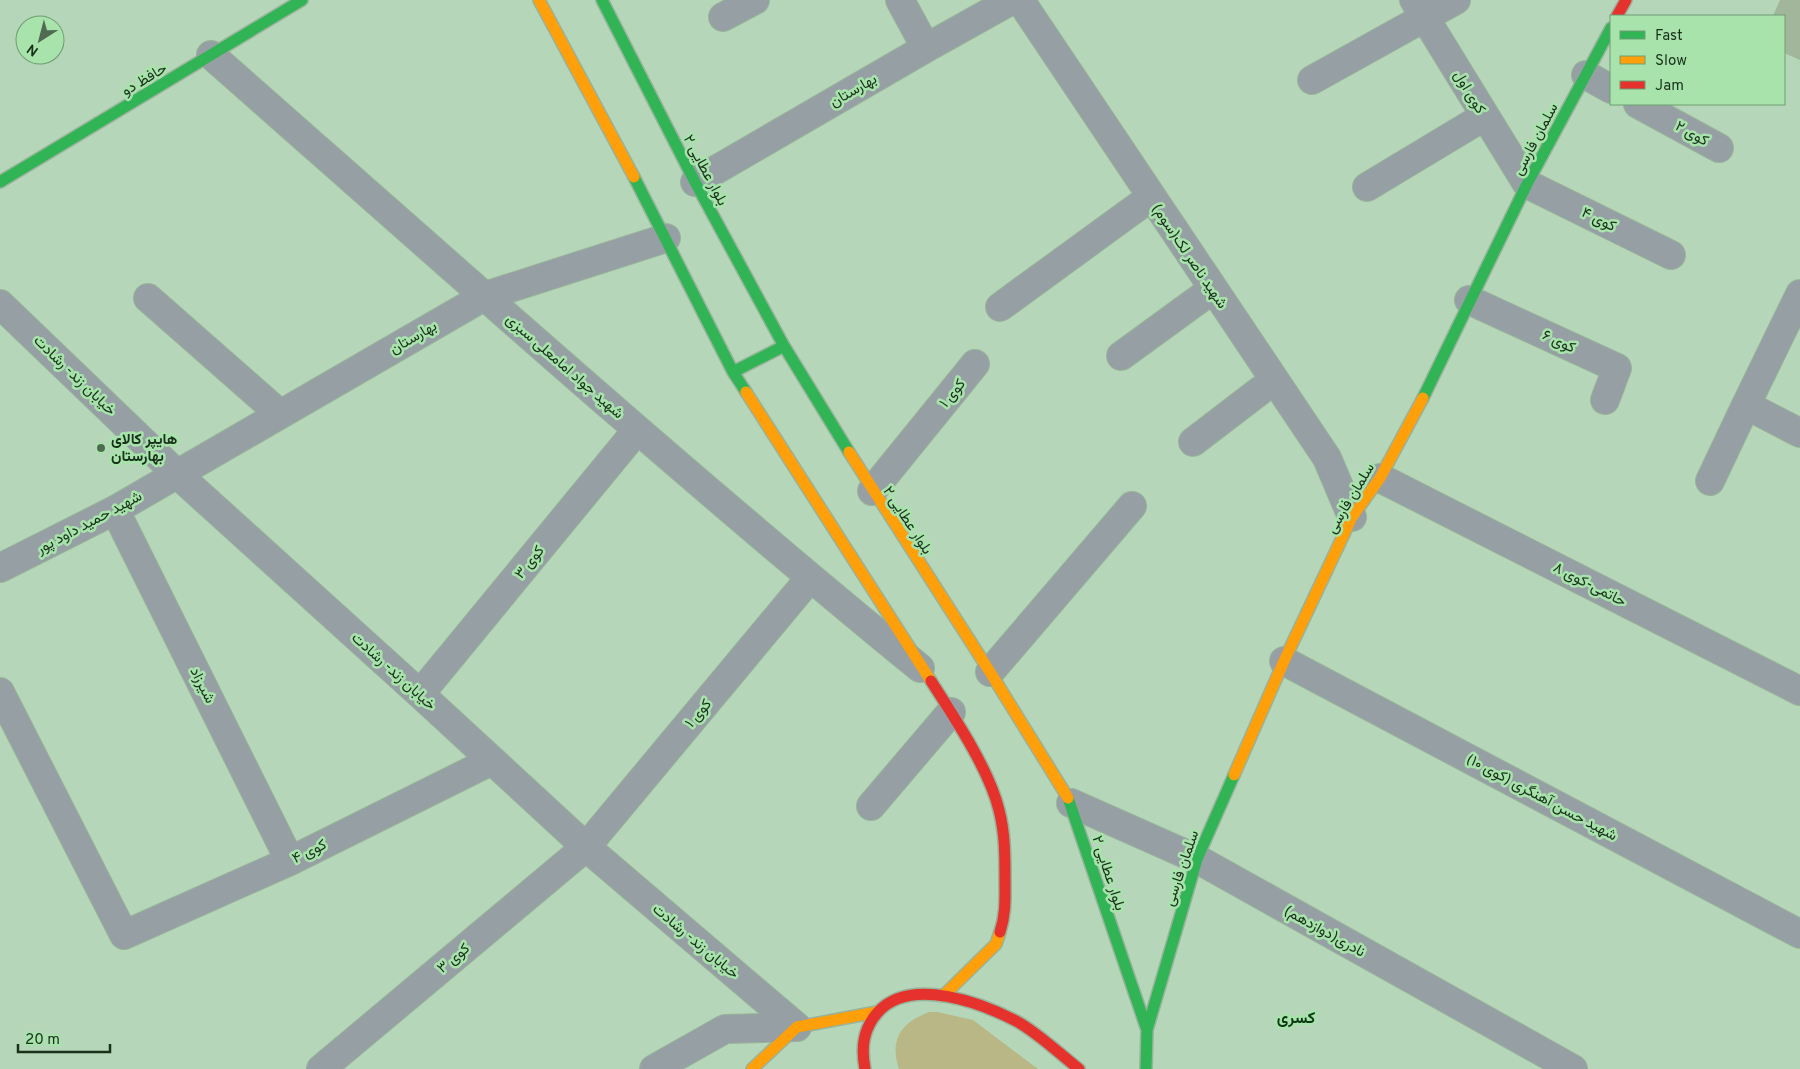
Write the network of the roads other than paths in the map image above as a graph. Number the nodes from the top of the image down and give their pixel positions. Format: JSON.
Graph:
{"nodes":[{"id":1,"x":302,"y":0,"type":"edge"},
{"id":2,"x":539,"y":0,"type":"edge"},
{"id":3,"x":602,"y":0,"type":"edge"},
{"id":4,"x":755,"y":0,"type":"edge"},
{"id":5,"x":900,"y":0,"type":"edge"},
{"id":6,"x":1012,"y":0,"type":"edge"},
{"id":7,"x":1020,"y":0,"type":"edge"},
{"id":8,"x":1456,"y":0,"type":"edge"},
{"id":9,"x":1626,"y":0,"type":"edge"},
{"id":10,"x":1419,"y":8,"type":"edge"},
{"id":11,"x":1618,"y":15,"type":"edge"},
{"id":12,"x":722,"y":17,"type":"dead end"},
{"id":13,"x":1610,"y":30,"type":"edge"},
{"id":14,"x":926,"y":48,"type":"junction"},
{"id":15,"x":211,"y":55,"type":"junction"},
{"id":16,"x":1586,"y":75,"type":"junction"},
{"id":17,"x":1312,"y":80,"type":"dead end"},
{"id":18,"x":1610,"y":88,"type":"edge"},
{"id":19,"x":1640,"y":105,"type":"edge"},
{"id":20,"x":1485,"y":116,"type":"junction"},
{"id":21,"x":1719,"y":148,"type":"dead end"},
{"id":22,"x":0,"y":182,"type":"edge"},
{"id":23,"x":695,"y":182,"type":"junction"},
{"id":24,"x":1527,"y":184,"type":"junction"},
{"id":25,"x":1367,"y":187,"type":"dead end"},
{"id":26,"x":1151,"y":197,"type":"junction"},
{"id":27,"x":666,"y":238,"type":"junction"},
{"id":28,"x":1671,"y":255,"type":"dead end"},
{"id":29,"x":1213,"y":289,"type":"junction"},
{"id":30,"x":1800,"y":294,"type":"edge"},
{"id":31,"x":485,"y":296,"type":"junction"},
{"id":32,"x":148,"y":298,"type":"dead end"},
{"id":33,"x":1469,"y":300,"type":"junction"},
{"id":34,"x":0,"y":304,"type":"edge"},
{"id":35,"x":1000,"y":307,"type":"dead end"},
{"id":36,"x":784,"y":346,"type":"junction"},
{"id":37,"x":1121,"y":356,"type":"dead end"},
{"id":38,"x":975,"y":364,"type":"dead end"},
{"id":39,"x":733,"y":372,"type":"junction"},
{"id":40,"x":1274,"y":380,"type":"junction"},
{"id":41,"x":1606,"y":400,"type":"dead end"},
{"id":42,"x":1746,"y":404,"type":"junction"},
{"id":43,"x":280,"y":414,"type":"junction"},
{"id":44,"x":637,"y":430,"type":"junction"},
{"id":45,"x":1800,"y":434,"type":"edge"},
{"id":46,"x":1192,"y":442,"type":"dead end"},
{"id":47,"x":177,"y":474,"type":"junction"},
{"id":48,"x":1380,"y":478,"type":"junction"},
{"id":49,"x":1710,"y":482,"type":"dead end"},
{"id":50,"x":872,"y":491,"type":"junction"},
{"id":51,"x":1132,"y":506,"type":"dead end"},
{"id":52,"x":115,"y":510,"type":"junction"},
{"id":53,"x":1352,"y":517,"type":"junction"},
{"id":54,"x":0,"y":568,"type":"edge"},
{"id":55,"x":810,"y":578,"type":"junction"},
{"id":56,"x":1284,"y":661,"type":"junction"},
{"id":57,"x":924,"y":670,"type":"junction"},
{"id":58,"x":990,"y":672,"type":"junction"},
{"id":59,"x":1800,"y":691,"type":"edge"},
{"id":60,"x":0,"y":692,"type":"edge"},
{"id":61,"x":420,"y":694,"type":"junction"},
{"id":62,"x":951,"y":712,"type":"junction"},
{"id":63,"x":491,"y":761,"type":"junction"},
{"id":64,"x":1071,"y":803,"type":"junction"},
{"id":65,"x":871,"y":806,"type":"dead end"},
{"id":66,"x":586,"y":848,"type":"junction"},
{"id":67,"x":1197,"y":859,"type":"junction"},
{"id":68,"x":290,"y":861,"type":"junction"},
{"id":69,"x":1800,"y":934,"type":"edge"},
{"id":70,"x":943,"y":996,"type":"junction"},
{"id":71,"x":877,"y":1012,"type":"junction"},
{"id":72,"x":797,"y":1027,"type":"junction"},
{"id":73,"x":1147,"y":1030,"type":"junction"},
{"id":74,"x":1557,"y":1065,"type":"edge"},
{"id":75,"x":321,"y":1069,"type":"edge"},
{"id":76,"x":654,"y":1069,"type":"edge"},
{"id":77,"x":752,"y":1069,"type":"edge"},
{"id":78,"x":864,"y":1069,"type":"edge"},
{"id":79,"x":1079,"y":1069,"type":"edge"},
{"id":80,"x":1146,"y":1069,"type":"edge"}],
"edges":[{"from":1,"to":15,"type":"street","name":"حافظ دو"},
{"from":2,"to":27,"type":"street"},
{"from":3,"to":23,"type":"street","name":"بلوار عطایی ۲"},
{"from":4,"to":12,"type":"street"},
{"from":5,"to":14,"type":"street"},
{"from":6,"to":14,"type":"street","name":"بهارستان"},
{"from":7,"to":26,"type":"street","name":"شهید ناصر لک(سوم)"},
{"from":8,"to":10,"type":"street"},
{"from":9,"to":11,"type":"street"},
{"from":10,"to":17,"type":"street"},
{"from":10,"to":20,"type":"street","name":"کوی اول"},
{"from":13,"to":16,"type":"street","name":"سلمان فارسی"},
{"from":14,"to":23,"type":"street","name":"بهارستان"},
{"from":15,"to":22,"type":"street","name":"حافظ دو"},
{"from":15,"to":31,"type":"street","name":"شهید جواد امامعلی سبزی"},
{"from":16,"to":18,"type":"street"},
{"from":16,"to":24,"type":"street","name":"سلمان فارسی"},
{"from":19,"to":21,"type":"street","name":"کوی ۲"},
{"from":20,"to":24,"type":"street","name":"کوی اول"},
{"from":20,"to":25,"type":"street"},
{"from":23,"to":36,"type":"street","name":"بلوار عطایی ۲"},
{"from":24,"to":28,"type":"street","name":"کوی ۴"},
{"from":24,"to":33,"type":"street","name":"سلمان فارسی"},
{"from":26,"to":29,"type":"street","name":"شهید ناصر لک(سوم)"},
{"from":26,"to":35,"type":"street"},
{"from":27,"to":31,"type":"street","name":"بهارستان"},
{"from":27,"to":39,"type":"street"},
{"from":29,"to":37,"type":"street"},
{"from":29,"to":40,"type":"street","name":"شهید ناصر لک(سوم)"},
{"from":30,"to":42,"type":"street"},
{"from":31,"to":43,"type":"street","name":"بهارستان"},
{"from":31,"to":44,"type":"street","name":"شهید جواد امامعلی سبزی"},
{"from":32,"to":43,"type":"street"},
{"from":33,"to":41,"type":"street","name":"کوی ۶"},
{"from":33,"to":48,"type":"street","name":"سلمان فارسی"},
{"from":34,"to":47,"type":"street","name":"خیابان زند- رشادت"},
{"from":36,"to":39,"type":"street"},
{"from":36,"to":50,"type":"street","name":"بلوار عطایی ۲"},
{"from":38,"to":50,"type":"street","name":"کوی ۱"},
{"from":39,"to":57,"type":"street"},
{"from":40,"to":46,"type":"street"},
{"from":40,"to":53,"type":"street","name":"شهید ناصر لک(سوم)"},
{"from":42,"to":45,"type":"street"},
{"from":42,"to":49,"type":"street"},
{"from":43,"to":47,"type":"street","name":"بهارستان"},
{"from":44,"to":55,"type":"street","name":"شهید جواد امامعلی سبزی"},
{"from":44,"to":61,"type":"street","name":"کوی ۳"},
{"from":47,"to":52,"type":"street","name":"شهید حمید داود پور"},
{"from":47,"to":61,"type":"street","name":"خیابان زند- رشادت"},
{"from":48,"to":53,"type":"street","name":"سلمان فارسی"},
{"from":48,"to":59,"type":"street","name":"حاتمی-کوی ۸"},
{"from":50,"to":58,"type":"street","name":"بلوار عطایی ۲"},
{"from":51,"to":58,"type":"street"},
{"from":52,"to":54,"type":"street","name":"شهید حمید داود پور"},
{"from":52,"to":68,"type":"street","name":"شیرزاد"},
{"from":53,"to":56,"type":"street","name":"سلمان فارسی"},
{"from":55,"to":57,"type":"street","name":"شهید جواد امامعلی سبزی"},
{"from":55,"to":66,"type":"street","name":"کوی ۱"},
{"from":56,"to":67,"type":"street","name":"سلمان فارسی"},
{"from":56,"to":69,"type":"street","name":"شهید حسن آهنگری (کوی ۱۰)"},
{"from":57,"to":62,"type":"street"},
{"from":58,"to":64,"type":"street","name":"بلوار عطایی ۲"},
{"from":60,"to":68,"type":"street","name":"کوی ۴"},
{"from":61,"to":63,"type":"street","name":"خیابان زند- رشادت"},
{"from":62,"to":65,"type":"street"},
{"from":62,"to":70,"type":"street"},
{"from":63,"to":66,"type":"street","name":"خیابان زند- رشادت"},
{"from":63,"to":68,"type":"street","name":"کوی ۴"},
{"from":64,"to":67,"type":"street","name":"نادری(دوازدهم)"},
{"from":64,"to":73,"type":"street","name":"بلوار عطایی ۲"},
{"from":66,"to":72,"type":"street","name":"خیابان زند- رشادت"},
{"from":66,"to":75,"type":"street","name":"کوی ۳"},
{"from":67,"to":73,"type":"street","name":"سلمان فارسی"},
{"from":67,"to":74,"type":"street","name":"نادری(دوازدهم)"},
{"from":70,"to":71,"type":"street"},
{"from":70,"to":79,"type":"street"},
{"from":71,"to":72,"type":"street"},
{"from":71,"to":78,"type":"street"},
{"from":72,"to":76,"type":"street"},
{"from":72,"to":77,"type":"street"},
{"from":73,"to":80,"type":"street","name":"بلوار عطایی ۲"}]}
